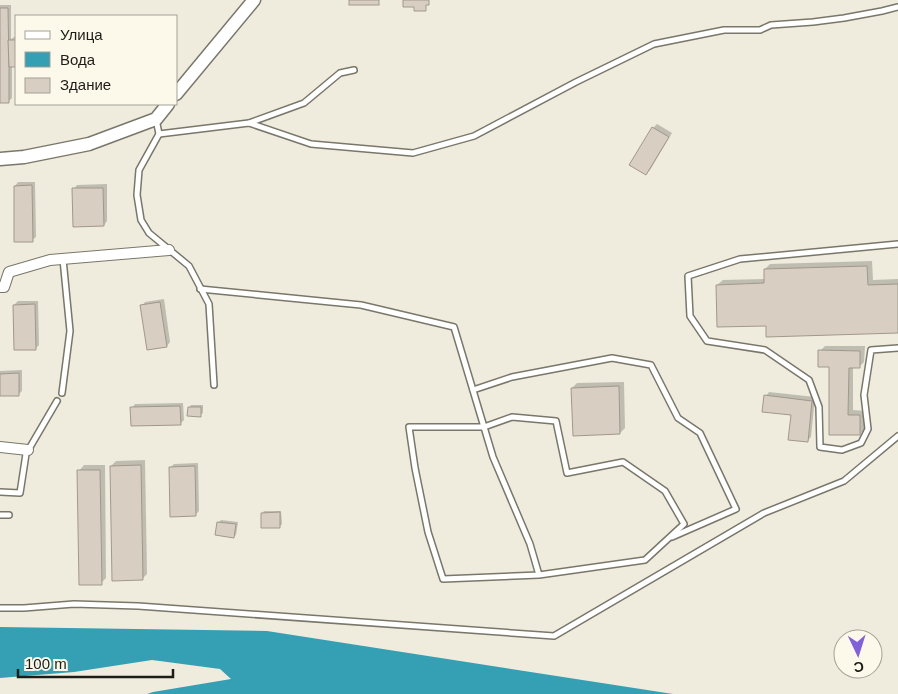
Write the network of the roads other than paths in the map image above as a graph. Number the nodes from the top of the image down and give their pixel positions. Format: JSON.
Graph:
{"nodes":[{"id":1,"x":254,"y":0,"type":"edge"},
{"id":2,"x":898,"y":7,"type":"edge"},
{"id":3,"x":354,"y":70,"type":"dead end"},
{"id":4,"x":178,"y":92,"type":"edge"},
{"id":5,"x":167,"y":105,"type":"edge"},
{"id":6,"x":156,"y":119,"type":"junction"},
{"id":7,"x":249,"y":123,"type":"junction"},
{"id":8,"x":159,"y":134,"type":"junction"},
{"id":9,"x":0,"y":159,"type":"edge"},
{"id":10,"x":898,"y":244,"type":"edge"},
{"id":11,"x":169,"y":250,"type":"junction"},
{"id":12,"x":63,"y":258,"type":"junction"},
{"id":13,"x":0,"y":288,"type":"edge"},
{"id":14,"x":200,"y":289,"type":"junction"},
{"id":15,"x":898,"y":348,"type":"edge"},
{"id":16,"x":214,"y":385,"type":"dead end"},
{"id":17,"x":473,"y":390,"type":"junction"},
{"id":18,"x":62,"y":392,"type":"dead end"},
{"id":19,"x":56,"y":401,"type":"dead end"},
{"id":20,"x":484,"y":427,"type":"junction"},
{"id":21,"x":898,"y":436,"type":"edge"},
{"id":22,"x":0,"y":447,"type":"edge"},
{"id":23,"x":28,"y":450,"type":"junction"},
{"id":24,"x":0,"y":492,"type":"edge"},
{"id":25,"x":0,"y":515,"type":"edge"},
{"id":26,"x":9,"y":515,"type":"dead end"},
{"id":27,"x":667,"y":539,"type":"junction"},
{"id":28,"x":539,"y":575,"type":"junction"},
{"id":29,"x":0,"y":608,"type":"edge"}],
"edges":[{"from":1,"to":4,"type":"street"},
{"from":2,"to":7,"type":"lane"},
{"from":3,"to":7,"type":"lane"},
{"from":5,"to":6,"type":"street"},
{"from":6,"to":8,"type":"lane"},
{"from":6,"to":9,"type":"street"},
{"from":7,"to":8,"type":"lane"},
{"from":8,"to":11,"type":"lane"},
{"from":10,"to":15,"type":"lane"},
{"from":11,"to":12,"type":"street"},
{"from":11,"to":14,"type":"lane"},
{"from":12,"to":13,"type":"street"},
{"from":12,"to":18,"type":"lane"},
{"from":14,"to":16,"type":"lane"},
{"from":14,"to":17,"type":"lane"},
{"from":17,"to":20,"type":"lane"},
{"from":17,"to":27,"type":"lane"},
{"from":19,"to":23,"type":"lane"},
{"from":20,"to":27,"type":"lane"},
{"from":20,"to":28,"type":"lane"},
{"from":20,"to":28,"type":"lane"},
{"from":21,"to":29,"type":"lane"},
{"from":22,"to":23,"type":"street"},
{"from":23,"to":24,"type":"lane"},
{"from":25,"to":26,"type":"lane"},
{"from":27,"to":28,"type":"lane"}]}
